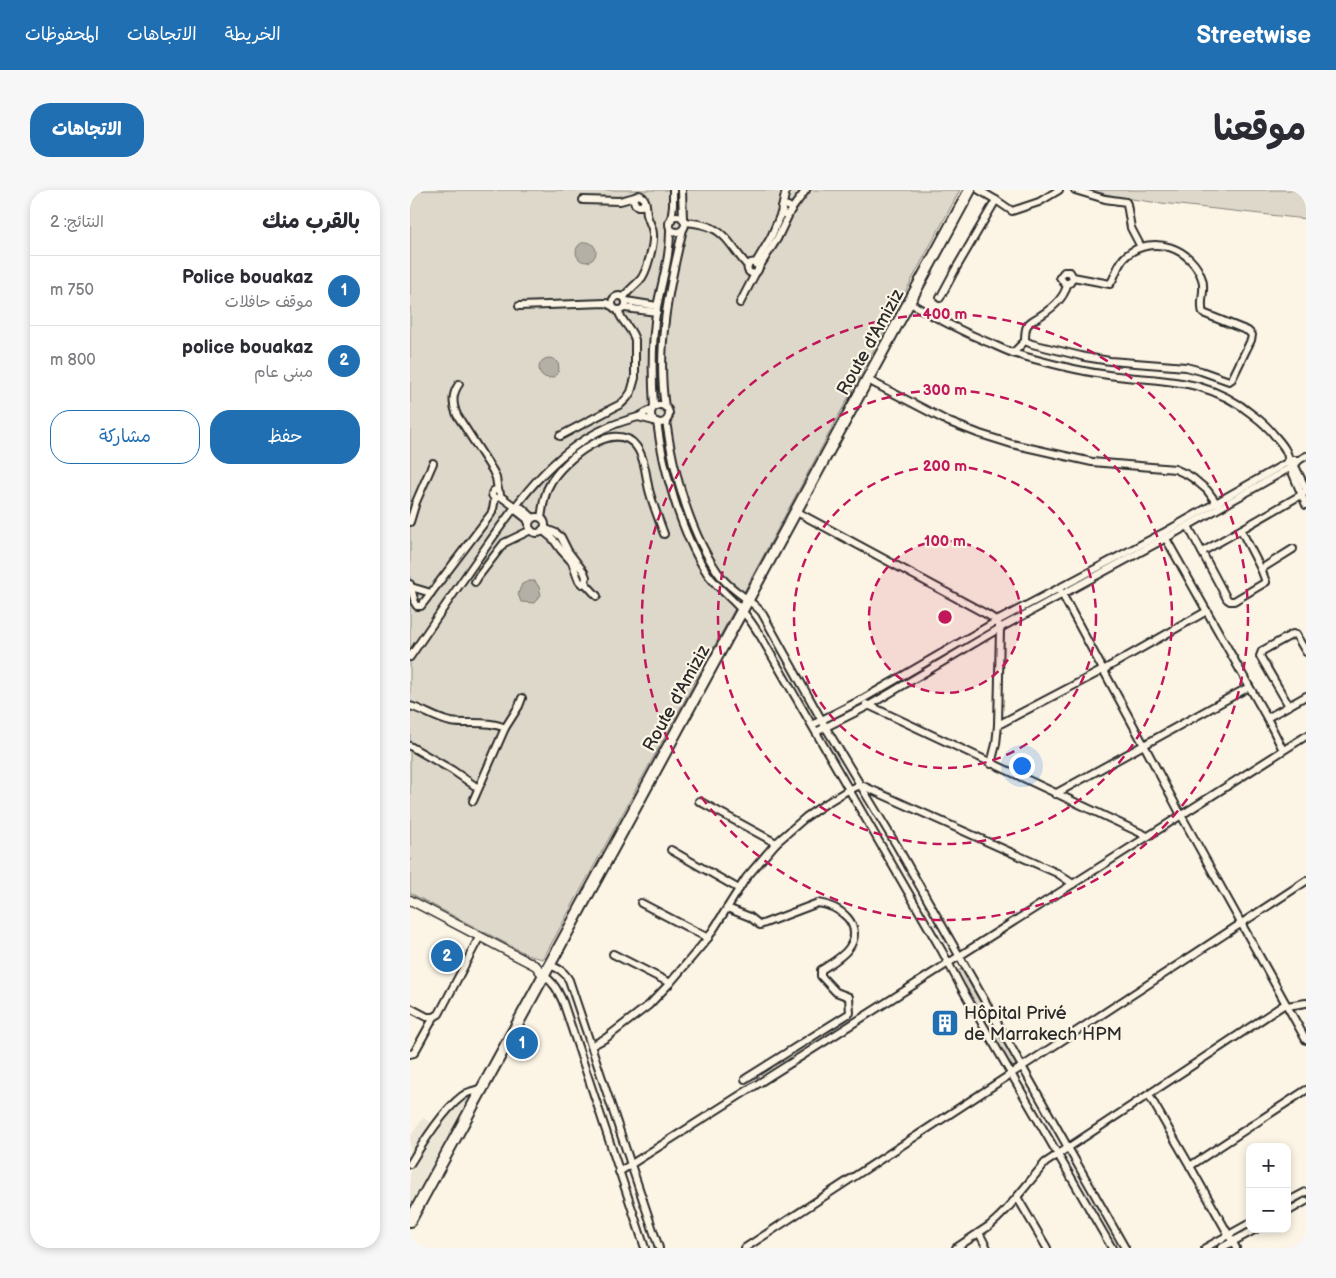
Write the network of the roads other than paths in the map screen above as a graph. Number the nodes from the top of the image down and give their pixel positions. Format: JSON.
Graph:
{"nodes":[{"id":1,"x":642,"y":190,"type":"edge"},
{"id":2,"x":646,"y":190,"type":"edge"},
{"id":3,"x":673,"y":190,"type":"edge"},
{"id":4,"x":682,"y":190,"type":"edge"},
{"id":5,"x":786,"y":190,"type":"edge"},
{"id":6,"x":806,"y":190,"type":"edge"},
{"id":7,"x":970,"y":190,"type":"edge"},
{"id":8,"x":979,"y":190,"type":"edge"},
{"id":9,"x":1058,"y":190,"type":"edge"},
{"id":10,"x":1075,"y":190,"type":"edge"},
{"id":11,"x":583,"y":200,"type":"dead end"},
{"id":12,"x":645,"y":200,"type":"junction"},
{"id":13,"x":996,"y":200,"type":"junction"},
{"id":14,"x":636,"y":201,"type":"junction"},
{"id":15,"x":782,"y":209,"type":"junction"},
{"id":16,"x":790,"y":212,"type":"junction"},
{"id":17,"x":648,"y":218,"type":"junction"},
{"id":18,"x":670,"y":224,"type":"junction"},
{"id":19,"x":684,"y":224,"type":"junction"},
{"id":20,"x":1141,"y":247,"type":"junction"},
{"id":21,"x":748,"y":266,"type":"junction"},
{"id":22,"x":756,"y":269,"type":"junction"},
{"id":23,"x":1073,"y":278,"type":"junction"},
{"id":24,"x":1066,"y":283,"type":"junction"},
{"id":25,"x":940,"y":298,"type":"dead end"},
{"id":26,"x":618,"y":303,"type":"junction"},
{"id":27,"x":740,"y":303,"type":"dead end"},
{"id":28,"x":910,"y":303,"type":"junction"},
{"id":29,"x":519,"y":306,"type":"dead end"},
{"id":30,"x":657,"y":309,"type":"junction"},
{"id":31,"x":1025,"y":341,"type":"junction"},
{"id":32,"x":1013,"y":353,"type":"junction"},
{"id":33,"x":868,"y":380,"type":"junction"},
{"id":34,"x":459,"y":384,"type":"dead end"},
{"id":35,"x":666,"y":407,"type":"junction"},
{"id":36,"x":653,"y":408,"type":"junction"},
{"id":37,"x":638,"y":417,"type":"junction"},
{"id":38,"x":666,"y":420,"type":"junction"},
{"id":39,"x":655,"y":421,"type":"junction"},
{"id":40,"x":560,"y":436,"type":"dead end"},
{"id":41,"x":1306,"y":456,"type":"edge"},
{"id":42,"x":1292,"y":462,"type":"junction"},
{"id":43,"x":433,"y":463,"type":"dead end"},
{"id":44,"x":1304,"y":492,"type":"edge"},
{"id":45,"x":498,"y":495,"type":"junction"},
{"id":46,"x":1306,"y":505,"type":"edge"},
{"id":47,"x":515,"y":506,"type":"junction"},
{"id":48,"x":1218,"y":506,"type":"junction"},
{"id":49,"x":797,"y":512,"type":"junction"},
{"id":50,"x":537,"y":518,"type":"junction"},
{"id":51,"x":410,"y":522,"type":"edge"},
{"id":52,"x":1188,"y":526,"type":"junction"},
{"id":53,"x":530,"y":527,"type":"junction"},
{"id":54,"x":543,"y":529,"type":"junction"},
{"id":55,"x":1241,"y":530,"type":"junction"},
{"id":56,"x":664,"y":534,"type":"dead end"},
{"id":57,"x":1164,"y":536,"type":"junction"},
{"id":58,"x":1293,"y":549,"type":"dead end"},
{"id":59,"x":1202,"y":552,"type":"junction"},
{"id":60,"x":1261,"y":569,"type":"junction"},
{"id":61,"x":475,"y":582,"type":"dead end"},
{"id":62,"x":410,"y":586,"type":"edge"},
{"id":63,"x":1061,"y":592,"type":"junction"},
{"id":64,"x":432,"y":593,"type":"junction"},
{"id":65,"x":598,"y":596,"type":"dead end"},
{"id":66,"x":748,"y":601,"type":"junction"},
{"id":67,"x":743,"y":611,"type":"junction"},
{"id":68,"x":1207,"y":611,"type":"junction"},
{"id":69,"x":999,"y":625,"type":"junction"},
{"id":70,"x":1306,"y":652,"type":"edge"},
{"id":71,"x":410,"y":657,"type":"edge"},
{"id":72,"x":1103,"y":670,"type":"junction"},
{"id":73,"x":1249,"y":686,"type":"junction"},
{"id":74,"x":1306,"y":696,"type":"edge"},
{"id":75,"x":522,"y":698,"type":"dead end"},
{"id":76,"x":861,"y":700,"type":"junction"},
{"id":77,"x":410,"y":706,"type":"edge"},
{"id":78,"x":868,"y":706,"type":"junction"},
{"id":79,"x":1289,"y":706,"type":"junction"},
{"id":80,"x":1267,"y":718,"type":"junction"},
{"id":81,"x":822,"y":720,"type":"junction"},
{"id":82,"x":812,"y":725,"type":"junction"},
{"id":83,"x":998,"y":725,"type":"junction"},
{"id":84,"x":505,"y":728,"type":"junction"},
{"id":85,"x":826,"y":728,"type":"junction"},
{"id":86,"x":816,"y":732,"type":"junction"},
{"id":87,"x":1306,"y":736,"type":"edge"},
{"id":88,"x":1144,"y":744,"type":"junction"},
{"id":89,"x":410,"y":746,"type":"edge"},
{"id":90,"x":1282,"y":750,"type":"junction"},
{"id":91,"x":991,"y":764,"type":"junction"},
{"id":92,"x":861,"y":785,"type":"junction"},
{"id":93,"x":478,"y":788,"type":"junction"},
{"id":94,"x":848,"y":790,"type":"junction"},
{"id":95,"x":1055,"y":794,"type":"junction"},
{"id":96,"x":474,"y":801,"type":"dead end"},
{"id":97,"x":699,"y":801,"type":"dead end"},
{"id":98,"x":1181,"y":815,"type":"junction"},
{"id":99,"x":1146,"y":837,"type":"junction"},
{"id":100,"x":776,"y":843,"type":"junction"},
{"id":101,"x":897,"y":846,"type":"junction"},
{"id":102,"x":671,"y":850,"type":"dead end"},
{"id":103,"x":886,"y":853,"type":"junction"},
{"id":104,"x":1306,"y":881,"type":"edge"},
{"id":105,"x":1073,"y":884,"type":"junction"},
{"id":106,"x":738,"y":888,"type":"junction"},
{"id":107,"x":410,"y":900,"type":"edge"},
{"id":108,"x":641,"y":903,"type":"dead end"},
{"id":109,"x":727,"y":908,"type":"junction"},
{"id":110,"x":1242,"y":923,"type":"junction"},
{"id":111,"x":480,"y":936,"type":"junction"},
{"id":112,"x":708,"y":938,"type":"junction"},
{"id":113,"x":613,"y":954,"type":"dead end"},
{"id":114,"x":959,"y":956,"type":"junction"},
{"id":115,"x":949,"y":963,"type":"junction"},
{"id":116,"x":549,"y":965,"type":"junction"},
{"id":117,"x":536,"y":966,"type":"junction"},
{"id":118,"x":544,"y":975,"type":"junction"},
{"id":119,"x":670,"y":983,"type":"junction"},
{"id":120,"x":1306,"y":1003,"type":"edge"},
{"id":121,"x":1286,"y":1005,"type":"junction"},
{"id":122,"x":410,"y":1008,"type":"edge"},
{"id":123,"x":434,"y":1018,"type":"junction"},
{"id":124,"x":1306,"y":1040,"type":"edge"},
{"id":125,"x":591,"y":1046,"type":"junction"},
{"id":126,"x":410,"y":1054,"type":"edge"},
{"id":127,"x":1022,"y":1068,"type":"junction"},
{"id":128,"x":1011,"y":1075,"type":"junction"},
{"id":129,"x":745,"y":1079,"type":"dead end"},
{"id":130,"x":482,"y":1088,"type":"junction"},
{"id":131,"x":1306,"y":1090,"type":"edge"},
{"id":132,"x":1149,"y":1095,"type":"junction"},
{"id":133,"x":1068,"y":1148,"type":"junction"},
{"id":134,"x":1057,"y":1154,"type":"junction"},
{"id":135,"x":410,"y":1164,"type":"edge"},
{"id":136,"x":631,"y":1165,"type":"junction"},
{"id":137,"x":1190,"y":1166,"type":"junction"},
{"id":138,"x":620,"y":1172,"type":"junction"},
{"id":139,"x":1306,"y":1192,"type":"edge"},
{"id":140,"x":1017,"y":1197,"type":"junction"},
{"id":141,"x":1291,"y":1200,"type":"edge"},
{"id":142,"x":1306,"y":1201,"type":"edge"},
{"id":143,"x":1291,"y":1210,"type":"edge"},
{"id":144,"x":410,"y":1221,"type":"edge"},
{"id":145,"x":1246,"y":1225,"type":"edge"},
{"id":146,"x":979,"y":1233,"type":"junction"},
{"id":147,"x":1250,"y":1233,"type":"edge"},
{"id":148,"x":1228,"y":1235,"type":"junction"},
{"id":149,"x":1234,"y":1245,"type":"edge"},
{"id":150,"x":645,"y":1248,"type":"edge"},
{"id":151,"x":659,"y":1248,"type":"edge"},
{"id":152,"x":746,"y":1248,"type":"edge"},
{"id":153,"x":956,"y":1248,"type":"edge"},
{"id":154,"x":987,"y":1248,"type":"edge"},
{"id":155,"x":1047,"y":1248,"type":"edge"},
{"id":156,"x":1112,"y":1248,"type":"edge"},
{"id":157,"x":1125,"y":1248,"type":"edge"},
{"id":158,"x":1204,"y":1248,"type":"edge"},
{"id":159,"x":1222,"y":1248,"type":"edge"}],
"edges":[{"from":1,"to":14,"type":"street"},
{"from":2,"to":12,"type":"street"},
{"from":3,"to":18,"type":"street"},
{"from":4,"to":19,"type":"street"},
{"from":5,"to":15,"type":"street"},
{"from":6,"to":16,"type":"street"},
{"from":7,"to":28,"type":"main road","name":"Route d'Amiziz"},
{"from":8,"to":13,"type":"street"},
{"from":9,"to":13,"type":"street"},
{"from":10,"to":20,"type":"street"},
{"from":11,"to":14,"type":"street"},
{"from":12,"to":14,"type":"street"},
{"from":12,"to":17,"type":"street"},
{"from":13,"to":25,"type":"street"},
{"from":14,"to":17,"type":"street"},
{"from":15,"to":16,"type":"street"},
{"from":15,"to":22,"type":"street"},
{"from":16,"to":22,"type":"street"},
{"from":17,"to":26,"type":"street"},
{"from":18,"to":19,"type":"street"},
{"from":18,"to":19,"type":"street"},
{"from":18,"to":30,"type":"street"},
{"from":19,"to":21,"type":"street"},
{"from":19,"to":35,"type":"street"},
{"from":20,"to":23,"type":"street"},
{"from":20,"to":31,"type":"street"},
{"from":21,"to":22,"type":"street"},
{"from":21,"to":22,"type":"street"},
{"from":22,"to":27,"type":"street"},
{"from":23,"to":24,"type":"street"},
{"from":23,"to":24,"type":"street"},
{"from":24,"to":31,"type":"street"},
{"from":26,"to":29,"type":"street"},
{"from":26,"to":30,"type":"street"},
{"from":26,"to":40,"type":"street"},
{"from":28,"to":32,"type":"street"},
{"from":28,"to":33,"type":"main road","name":"Route d'Amiziz"},
{"from":30,"to":36,"type":"street"},
{"from":31,"to":32,"type":"street"},
{"from":32,"to":42,"type":"street"},
{"from":33,"to":48,"type":"street"},
{"from":33,"to":49,"type":"main road","name":"Route d'Amiziz"},
{"from":34,"to":45,"type":"street"},
{"from":35,"to":36,"type":"street"},
{"from":35,"to":38,"type":"street"},
{"from":36,"to":37,"type":"street"},
{"from":36,"to":39,"type":"street"},
{"from":37,"to":39,"type":"street"},
{"from":37,"to":47,"type":"street"},
{"from":38,"to":39,"type":"street"},
{"from":38,"to":66,"type":"street"},
{"from":39,"to":67,"type":"street"},
{"from":41,"to":42,"type":"street"},
{"from":42,"to":44,"type":"street"},
{"from":42,"to":48,"type":"street"},
{"from":43,"to":51,"type":"street"},
{"from":44,"to":46,"type":"street"},
{"from":44,"to":55,"type":"street"},
{"from":45,"to":47,"type":"street"},
{"from":45,"to":64,"type":"street"},
{"from":47,"to":50,"type":"street"},
{"from":47,"to":53,"type":"street"},
{"from":47,"to":71,"type":"street"},
{"from":48,"to":52,"type":"street"},
{"from":48,"to":57,"type":"street"},
{"from":49,"to":66,"type":"main road","name":"Route d'Amiziz"},
{"from":49,"to":69,"type":"street"},
{"from":50,"to":53,"type":"street"},
{"from":50,"to":54,"type":"street"},
{"from":50,"to":56,"type":"street"},
{"from":52,"to":57,"type":"street"},
{"from":52,"to":59,"type":"street"},
{"from":53,"to":54,"type":"street"},
{"from":53,"to":61,"type":"street"},
{"from":54,"to":65,"type":"street"},
{"from":55,"to":59,"type":"street"},
{"from":55,"to":60,"type":"street"},
{"from":57,"to":63,"type":"street"},
{"from":57,"to":68,"type":"street"},
{"from":58,"to":60,"type":"street"},
{"from":59,"to":60,"type":"street"},
{"from":62,"to":64,"type":"street"},
{"from":62,"to":64,"type":"street"},
{"from":63,"to":69,"type":"street"},
{"from":63,"to":72,"type":"street"},
{"from":66,"to":67,"type":"main road","name":"Route d'Amiziz"},
{"from":66,"to":81,"type":"street"},
{"from":67,"to":82,"type":"street"},
{"from":67,"to":116,"type":"main road","name":"Route d'Amiziz"},
{"from":68,"to":72,"type":"street"},
{"from":68,"to":73,"type":"street"},
{"from":69,"to":76,"type":"street"},
{"from":69,"to":78,"type":"street"},
{"from":69,"to":83,"type":"street"},
{"from":70,"to":79,"type":"street"},
{"from":72,"to":83,"type":"street"},
{"from":72,"to":88,"type":"street"},
{"from":73,"to":80,"type":"street"},
{"from":73,"to":88,"type":"street"},
{"from":74,"to":79,"type":"street"},
{"from":75,"to":84,"type":"street"},
{"from":76,"to":78,"type":"street"},
{"from":76,"to":81,"type":"street"},
{"from":77,"to":84,"type":"street"},
{"from":78,"to":85,"type":"street"},
{"from":78,"to":91,"type":"street"},
{"from":79,"to":80,"type":"street"},
{"from":80,"to":90,"type":"street"},
{"from":81,"to":82,"type":"street"},
{"from":81,"to":85,"type":"street"},
{"from":82,"to":86,"type":"street"},
{"from":83,"to":91,"type":"street"},
{"from":84,"to":93,"type":"street"},
{"from":85,"to":86,"type":"street"},
{"from":85,"to":92,"type":"street"},
{"from":86,"to":94,"type":"street"},
{"from":87,"to":90,"type":"street"},
{"from":88,"to":95,"type":"street"},
{"from":88,"to":98,"type":"street"},
{"from":89,"to":93,"type":"street"},
{"from":90,"to":98,"type":"street"},
{"from":91,"to":95,"type":"street"},
{"from":92,"to":94,"type":"street"},
{"from":92,"to":101,"type":"street"},
{"from":92,"to":105,"type":"street"},
{"from":93,"to":96,"type":"street"},
{"from":94,"to":100,"type":"street"},
{"from":94,"to":103,"type":"street"},
{"from":95,"to":99,"type":"street"},
{"from":97,"to":100,"type":"street"},
{"from":98,"to":99,"type":"street"},
{"from":98,"to":110,"type":"street"},
{"from":99,"to":105,"type":"street"},
{"from":100,"to":106,"type":"street"},
{"from":101,"to":103,"type":"street"},
{"from":101,"to":114,"type":"street"},
{"from":102,"to":106,"type":"street"},
{"from":103,"to":115,"type":"street"},
{"from":104,"to":110,"type":"street"},
{"from":105,"to":114,"type":"street"},
{"from":106,"to":109,"type":"street"},
{"from":107,"to":111,"type":"street"},
{"from":108,"to":112,"type":"street"},
{"from":109,"to":112,"type":"street"},
{"from":109,"to":129,"type":"street"},
{"from":110,"to":121,"type":"street"},
{"from":110,"to":127,"type":"street"},
{"from":111,"to":117,"type":"street"},
{"from":111,"to":123,"type":"street"},
{"from":112,"to":119,"type":"street"},
{"from":113,"to":119,"type":"street"},
{"from":114,"to":115,"type":"street"},
{"from":114,"to":127,"type":"street"},
{"from":115,"to":128,"type":"street"},
{"from":115,"to":136,"type":"street"},
{"from":116,"to":117,"type":"street"},
{"from":116,"to":118,"type":"main road","name":"Route d'Amiziz"},
{"from":116,"to":125,"type":"street"},
{"from":117,"to":118,"type":"street"},
{"from":118,"to":130,"type":"main road","name":"Route d'Amiziz"},
{"from":118,"to":138,"type":"street"},
{"from":119,"to":125,"type":"street"},
{"from":120,"to":121,"type":"street"},
{"from":121,"to":124,"type":"street"},
{"from":121,"to":132,"type":"street"},
{"from":122,"to":123,"type":"street"},
{"from":123,"to":126,"type":"street"},
{"from":125,"to":136,"type":"street"},
{"from":127,"to":128,"type":"street"},
{"from":127,"to":133,"type":"street"},
{"from":128,"to":134,"type":"street"},
{"from":128,"to":152,"type":"street"},
{"from":130,"to":135,"type":"street"},
{"from":130,"to":144,"type":"main road","name":"Route d'Amiziz"},
{"from":131,"to":137,"type":"street"},
{"from":132,"to":133,"type":"street"},
{"from":132,"to":137,"type":"street"},
{"from":133,"to":134,"type":"street"},
{"from":133,"to":157,"type":"street"},
{"from":134,"to":140,"type":"street"},
{"from":134,"to":156,"type":"street"},
{"from":136,"to":138,"type":"street"},
{"from":136,"to":151,"type":"street"},
{"from":137,"to":148,"type":"street"},
{"from":138,"to":150,"type":"street"},
{"from":139,"to":141,"type":"street"},
{"from":140,"to":146,"type":"street"},
{"from":140,"to":155,"type":"street"},
{"from":142,"to":143,"type":"street"},
{"from":145,"to":148,"type":"street"},
{"from":146,"to":153,"type":"street"},
{"from":146,"to":154,"type":"street"},
{"from":147,"to":149,"type":"street"},
{"from":148,"to":149,"type":"street"},
{"from":148,"to":158,"type":"street"},
{"from":149,"to":159,"type":"street"}]}
